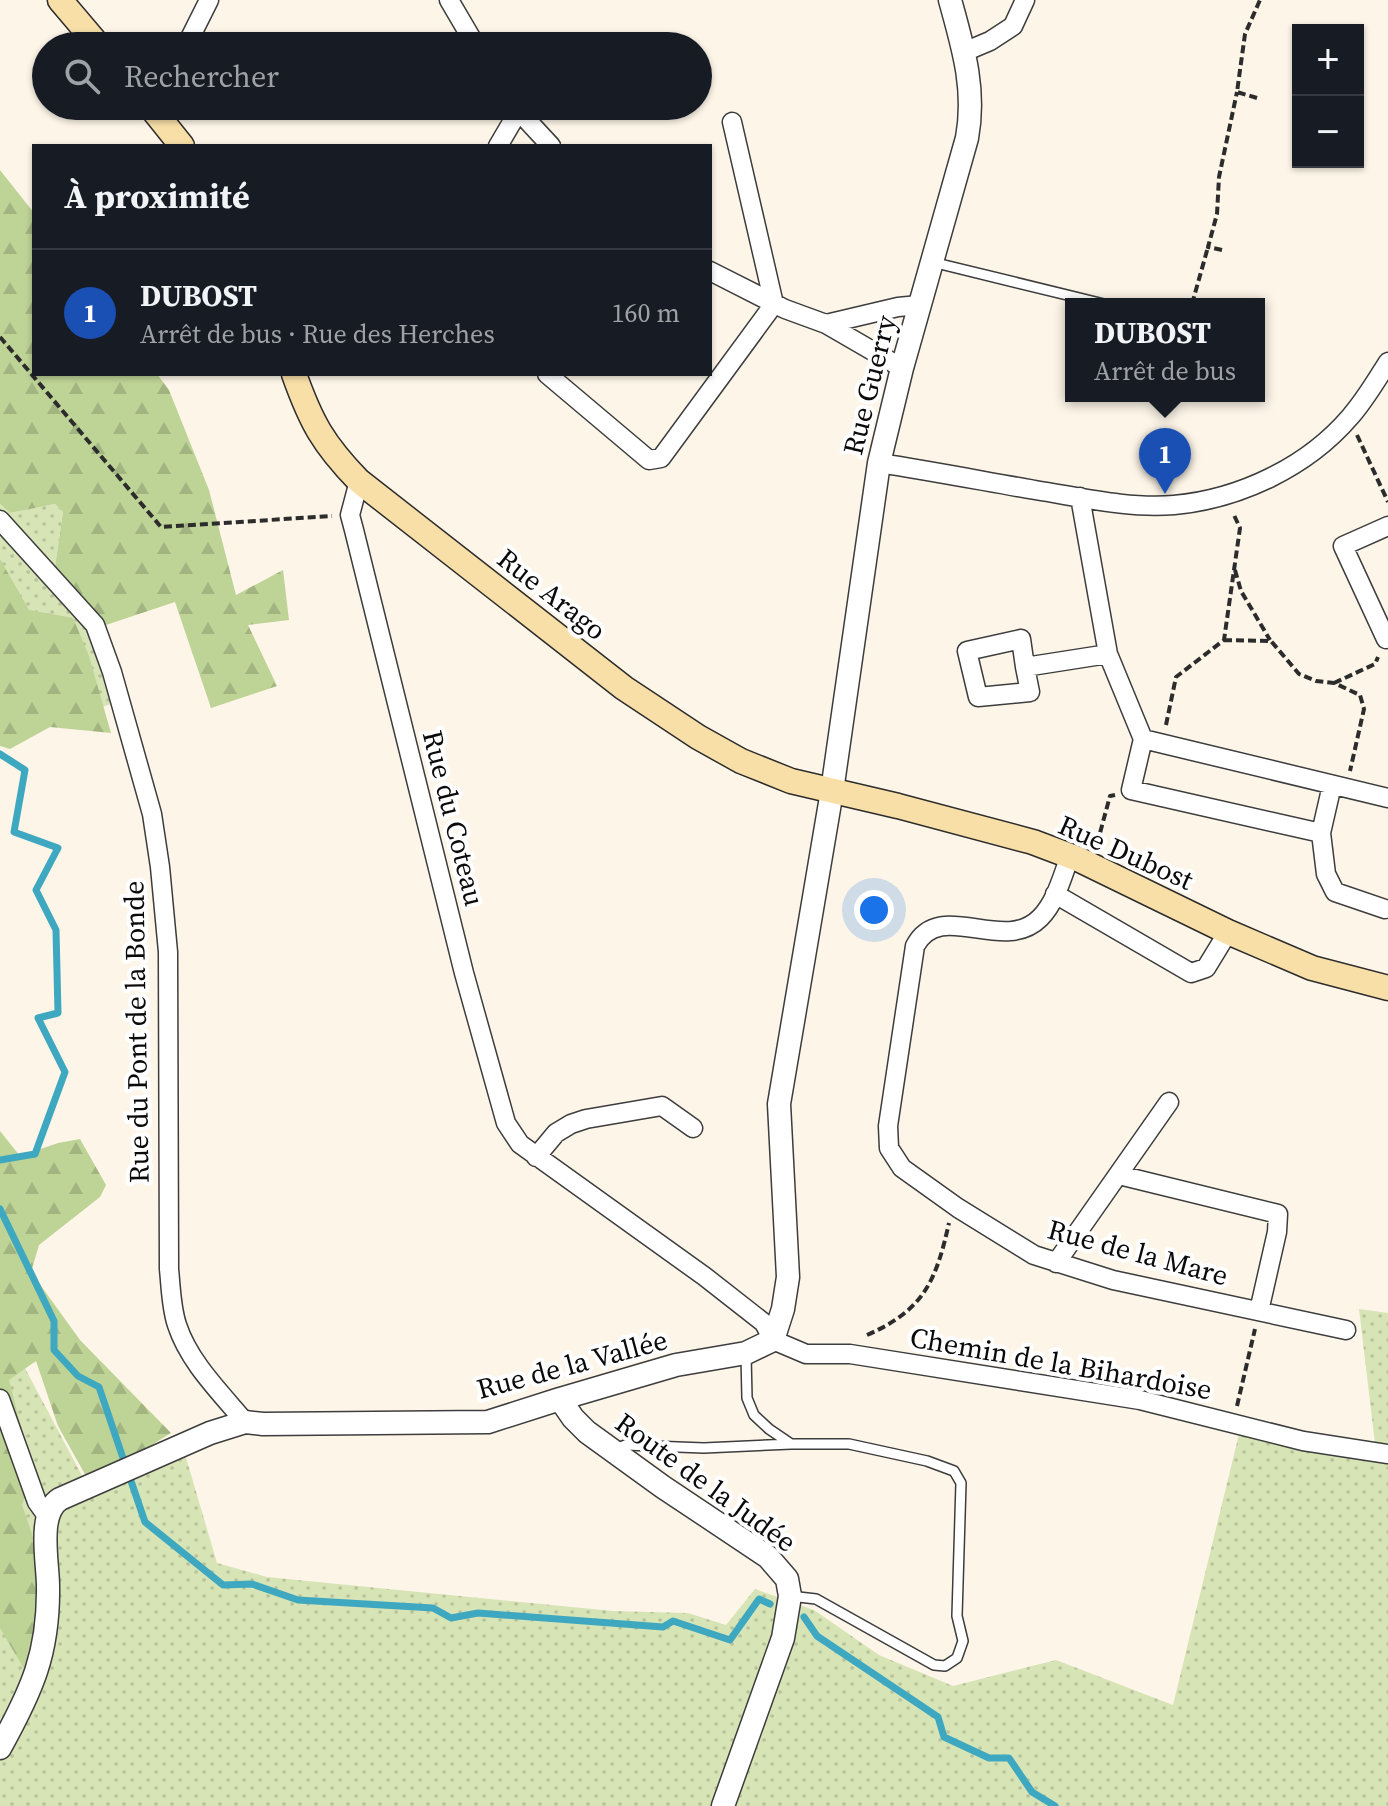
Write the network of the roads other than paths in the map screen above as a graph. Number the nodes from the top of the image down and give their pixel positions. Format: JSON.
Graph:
{"nodes":[{"id":1,"x":60,"y":0,"type":"edge"},
{"id":2,"x":209,"y":0,"type":"edge"},
{"id":3,"x":449,"y":0,"type":"edge"},
{"id":4,"x":950,"y":0,"type":"edge"},
{"id":5,"x":1025,"y":0,"type":"edge"},
{"id":6,"x":87,"y":32,"type":"edge"},
{"id":7,"x":193,"y":32,"type":"edge"},
{"id":8,"x":468,"y":32,"type":"edge"},
{"id":9,"x":964,"y":52,"type":"junction"},
{"id":10,"x":161,"y":120,"type":"edge"},
{"id":11,"x":511,"y":120,"type":"edge"},
{"id":12,"x":526,"y":120,"type":"edge"},
{"id":13,"x":732,"y":122,"type":"dead end"},
{"id":14,"x":180,"y":144,"type":"edge"},
{"id":15,"x":499,"y":144,"type":"edge"},
{"id":16,"x":549,"y":144,"type":"edge"},
{"id":17,"x":932,"y":262,"type":"junction"},
{"id":18,"x":712,"y":272,"type":"edge"},
{"id":19,"x":1079,"y":298,"type":"edge"},
{"id":20,"x":774,"y":304,"type":"junction"},
{"id":21,"x":919,"y":305,"type":"junction"},
{"id":22,"x":826,"y":324,"type":"junction"},
{"id":23,"x":1388,"y":362,"type":"edge"},
{"id":24,"x":902,"y":368,"type":"junction"},
{"id":25,"x":295,"y":376,"type":"edge"},
{"id":26,"x":549,"y":376,"type":"edge"},
{"id":27,"x":879,"y":463,"type":"junction"},
{"id":28,"x":359,"y":481,"type":"junction"},
{"id":29,"x":1080,"y":497,"type":"junction"},
{"id":30,"x":0,"y":520,"type":"edge"},
{"id":31,"x":1388,"y":526,"type":"edge"},
{"id":32,"x":1387,"y":639,"type":"edge"},
{"id":33,"x":1108,"y":654,"type":"junction"},
{"id":34,"x":1025,"y":667,"type":"dead end"},
{"id":35,"x":1143,"y":739,"type":"junction"},
{"id":36,"x":1339,"y":787,"type":"junction"},
{"id":37,"x":832,"y":791,"type":"junction"},
{"id":38,"x":1388,"y":798,"type":"edge"},
{"id":39,"x":1321,"y":833,"type":"junction"},
{"id":40,"x":1081,"y":861,"type":"junction"},
{"id":41,"x":1055,"y":894,"type":"junction"},
{"id":42,"x":1385,"y":909,"type":"dead end"},
{"id":43,"x":1228,"y":932,"type":"junction"},
{"id":44,"x":1388,"y":988,"type":"edge"},
{"id":45,"x":1169,"y":1102,"type":"dead end"},
{"id":46,"x":693,"y":1128,"type":"dead end"},
{"id":47,"x":536,"y":1157,"type":"junction"},
{"id":48,"x":1119,"y":1175,"type":"junction"},
{"id":49,"x":1056,"y":1263,"type":"junction"},
{"id":50,"x":1259,"y":1311,"type":"junction"},
{"id":51,"x":1346,"y":1330,"type":"dead end"},
{"id":52,"x":773,"y":1340,"type":"junction"},
{"id":53,"x":746,"y":1353,"type":"junction"},
{"id":54,"x":0,"y":1399,"type":"edge"},
{"id":55,"x":560,"y":1399,"type":"junction"},
{"id":56,"x":245,"y":1422,"type":"junction"},
{"id":57,"x":791,"y":1444,"type":"junction"},
{"id":58,"x":613,"y":1450,"type":"junction"},
{"id":59,"x":1388,"y":1454,"type":"edge"},
{"id":60,"x":47,"y":1516,"type":"junction"},
{"id":61,"x":790,"y":1596,"type":"junction"},
{"id":62,"x":0,"y":1748,"type":"edge"},
{"id":63,"x":723,"y":1806,"type":"edge"}],
"edges":[{"from":1,"to":6,"type":"main road"},
{"from":2,"to":7,"type":"street"},
{"from":3,"to":8,"type":"street"},
{"from":4,"to":9,"type":"street","name":"Rue Guerry"},
{"from":5,"to":9,"type":"street"},
{"from":9,"to":17,"type":"street","name":"Rue Guerry"},
{"from":10,"to":14,"type":"main road"},
{"from":11,"to":15,"type":"street"},
{"from":12,"to":16,"type":"street"},
{"from":13,"to":20,"type":"street"},
{"from":17,"to":19,"type":"lane"},
{"from":17,"to":21,"type":"street","name":"Rue Guerry"},
{"from":18,"to":20,"type":"street"},
{"from":20,"to":22,"type":"street"},
{"from":20,"to":26,"type":"street"},
{"from":21,"to":22,"type":"street"},
{"from":21,"to":24,"type":"street","name":"Rue Guerry"},
{"from":22,"to":24,"type":"street"},
{"from":23,"to":29,"type":"street"},
{"from":24,"to":27,"type":"street","name":"Rue Guerry"},
{"from":25,"to":28,"type":"main road","name":"Rue Arago"},
{"from":27,"to":29,"type":"street"},
{"from":27,"to":37,"type":"street","name":"Rue Guerry"},
{"from":28,"to":37,"type":"main road","name":"Rue Arago"},
{"from":28,"to":47,"type":"street","name":"Rue du Coteau"},
{"from":29,"to":33,"type":"street"},
{"from":30,"to":56,"type":"street","name":"Rue du Pont de la Bonde"},
{"from":31,"to":32,"type":"street"},
{"from":33,"to":34,"type":"street"},
{"from":33,"to":35,"type":"street"},
{"from":35,"to":36,"type":"street"},
{"from":35,"to":39,"type":"street"},
{"from":36,"to":38,"type":"street"},
{"from":36,"to":39,"type":"street"},
{"from":37,"to":40,"type":"main road","name":"Rue Dubost"},
{"from":37,"to":52,"type":"street"},
{"from":39,"to":42,"type":"street"},
{"from":40,"to":41,"type":"street","name":"Rue de la Mare"},
{"from":40,"to":43,"type":"main road","name":"Rue Dubost"},
{"from":41,"to":43,"type":"street"},
{"from":41,"to":49,"type":"street","name":"Rue de la Mare"},
{"from":43,"to":44,"type":"main road","name":"Rue Dubost"},
{"from":45,"to":48,"type":"street"},
{"from":46,"to":47,"type":"street"},
{"from":47,"to":52,"type":"street","name":"Rue du Coteau"},
{"from":48,"to":49,"type":"street"},
{"from":48,"to":50,"type":"street"},
{"from":49,"to":50,"type":"street","name":"Rue de la Mare"},
{"from":50,"to":51,"type":"street","name":"Rue de la Mare"},
{"from":52,"to":53,"type":"street","name":"Rue de la Vallée"},
{"from":52,"to":59,"type":"street","name":"Chemin de la Bihardoise"},
{"from":53,"to":55,"type":"street","name":"Rue de la Vallée"},
{"from":53,"to":57,"type":"lane"},
{"from":54,"to":60,"type":"street"},
{"from":55,"to":56,"type":"street","name":"Rue de la Vallée"},
{"from":55,"to":58,"type":"street","name":"Route de la Judée"},
{"from":56,"to":60,"type":"street","name":"Rue de la Vallée"},
{"from":57,"to":58,"type":"lane"},
{"from":57,"to":61,"type":"lane"},
{"from":58,"to":61,"type":"street","name":"Route de la Judée"},
{"from":60,"to":62,"type":"street"},
{"from":61,"to":63,"type":"street","name":"Route de la Judée"}]}
